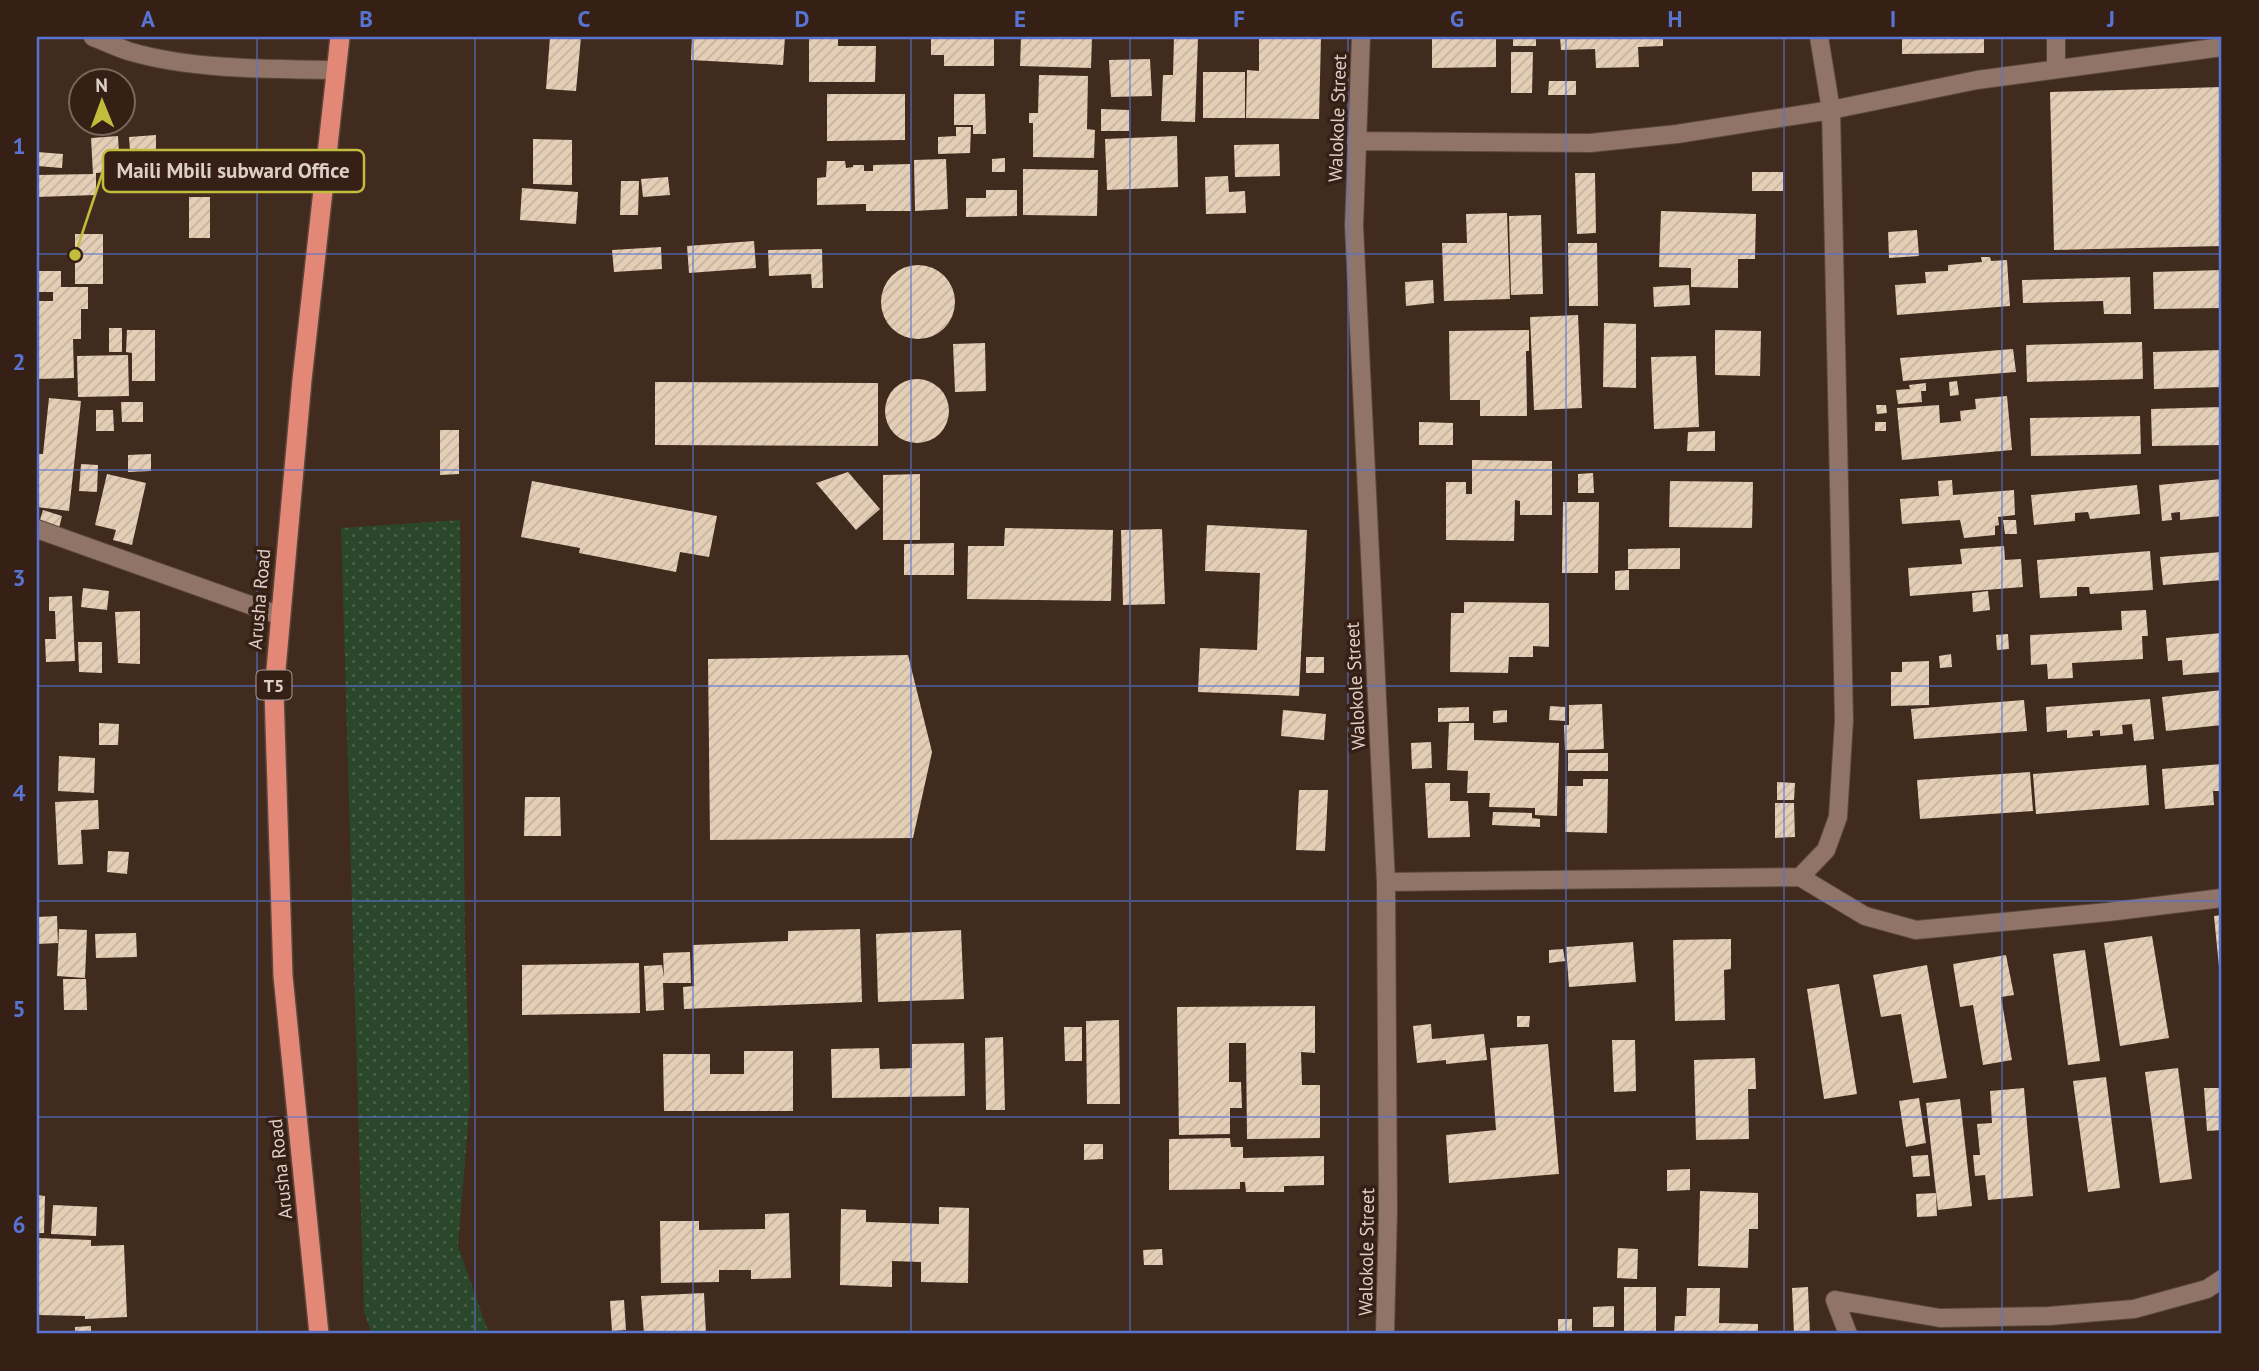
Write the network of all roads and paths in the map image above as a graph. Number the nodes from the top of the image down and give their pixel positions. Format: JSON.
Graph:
{"nodes":[{"id":1,"x":93,"y":37,"type":"edge"},
{"id":2,"x":340,"y":37,"type":"edge"},
{"id":3,"x":1361,"y":37,"type":"edge"},
{"id":4,"x":1819,"y":37,"type":"edge"},
{"id":5,"x":2056,"y":37,"type":"edge"},
{"id":6,"x":2222,"y":47,"type":"edge"},
{"id":7,"x":2056,"y":68,"type":"junction"},
{"id":8,"x":336,"y":70,"type":"junction"},
{"id":9,"x":1830,"y":110,"type":"junction"},
{"id":10,"x":1356,"y":141,"type":"junction"},
{"id":11,"x":37,"y":529,"type":"edge"},
{"id":12,"x":281,"y":616,"type":"junction"},
{"id":13,"x":1800,"y":877,"type":"junction"},
{"id":14,"x":1386,"y":882,"type":"junction"},
{"id":15,"x":2222,"y":898,"type":"edge"},
{"id":16,"x":2222,"y":1279,"type":"edge"},
{"id":17,"x":319,"y":1334,"type":"edge"},
{"id":18,"x":1385,"y":1334,"type":"edge"},
{"id":19,"x":1848,"y":1334,"type":"edge"}],
"edges":[{"from":1,"to":8,"type":"street"},
{"from":2,"to":8,"type":"highway","name":"Arusha Road","number":"T5"},
{"from":3,"to":10,"type":"street","name":"Walokole Street"},
{"from":4,"to":9,"type":"street"},
{"from":5,"to":7,"type":"street"},
{"from":6,"to":7,"type":"street"},
{"from":7,"to":9,"type":"street"},
{"from":8,"to":12,"type":"highway","name":"Arusha Road","number":"T5"},
{"from":9,"to":10,"type":"street"},
{"from":9,"to":13,"type":"street"},
{"from":10,"to":14,"type":"street","name":"Walokole Street"},
{"from":11,"to":12,"type":"street"},
{"from":12,"to":17,"type":"highway","name":"Arusha Road","number":"T5"},
{"from":13,"to":14,"type":"street"},
{"from":13,"to":15,"type":"street"},
{"from":14,"to":18,"type":"street","name":"Walokole Street"},
{"from":16,"to":19,"type":"street"}]}
